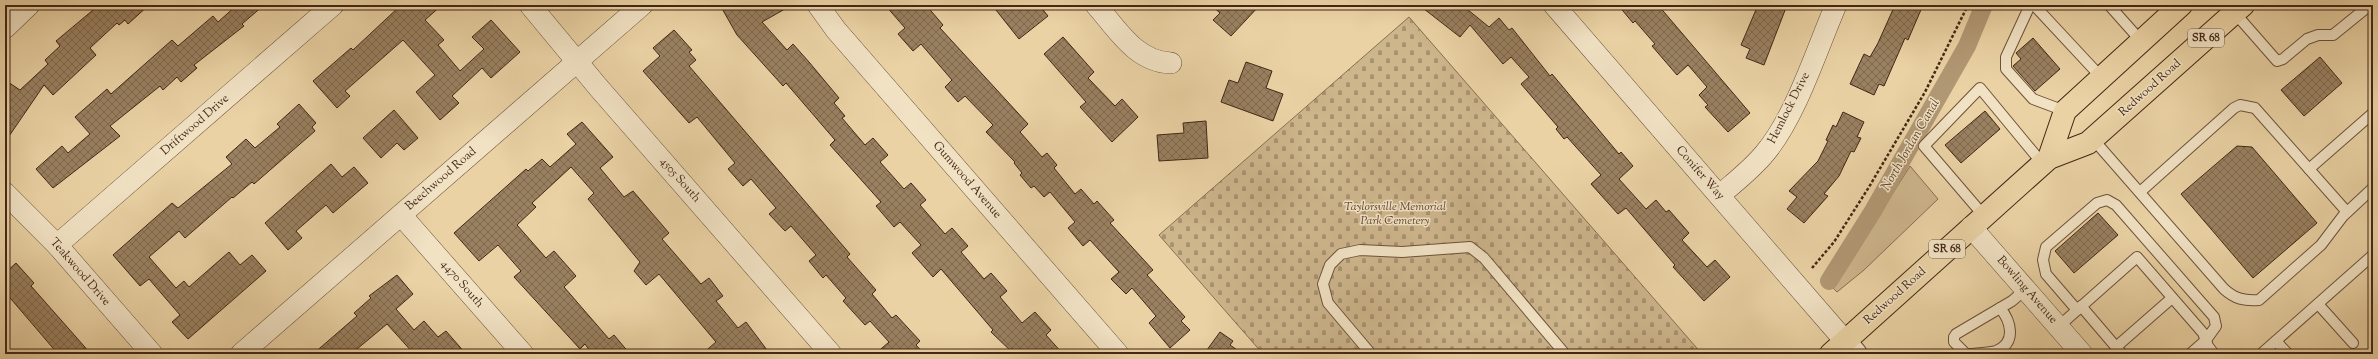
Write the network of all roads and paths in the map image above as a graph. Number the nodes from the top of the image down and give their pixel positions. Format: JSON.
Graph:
{"nodes":[{"id":1,"x":29,"y":5,"type":"edge"},
{"id":2,"x":333,"y":5,"type":"edge"},
{"id":3,"x":530,"y":5,"type":"edge"},
{"id":4,"x":642,"y":5,"type":"edge"},
{"id":5,"x":818,"y":5,"type":"edge"},
{"id":6,"x":1096,"y":5,"type":"edge"},
{"id":7,"x":1554,"y":5,"type":"edge"},
{"id":8,"x":1836,"y":5,"type":"edge"},
{"id":9,"x":1968,"y":5,"type":"edge"},
{"id":10,"x":2030,"y":5,"type":"edge"},
{"id":11,"x":2034,"y":5,"type":"edge"},
{"id":12,"x":2181,"y":5,"type":"edge"},
{"id":13,"x":2370,"y":5,"type":"edge"},
{"id":14,"x":2114,"y":7,"type":"edge"},
{"id":15,"x":2239,"y":9,"type":"edge"},
{"id":16,"x":5,"y":28,"type":"edge"},
{"id":17,"x":2141,"y":41,"type":"junction"},
{"id":18,"x":577,"y":61,"type":"junction"},
{"id":19,"x":1171,"y":63,"type":"dead end"},
{"id":20,"x":2101,"y":77,"type":"junction"},
{"id":21,"x":2065,"y":111,"type":"junction"},
{"id":22,"x":2373,"y":113,"type":"edge"},
{"id":23,"x":2093,"y":139,"type":"junction"},
{"id":24,"x":2046,"y":161,"type":"junction"},
{"id":25,"x":2309,"y":169,"type":"junction"},
{"id":26,"x":2373,"y":188,"type":"edge"},
{"id":27,"x":5,"y":192,"type":"edge"},
{"id":28,"x":2140,"y":192,"type":"junction"},
{"id":29,"x":1720,"y":195,"type":"junction"},
{"id":30,"x":2347,"y":212,"type":"junction"},
{"id":31,"x":401,"y":215,"type":"junction"},
{"id":32,"x":1977,"y":221,"type":"junction"},
{"id":33,"x":57,"y":245,"type":"junction"},
{"id":34,"x":2373,"y":255,"type":"edge"},
{"id":35,"x":1812,"y":268,"type":"dead end"},
{"id":36,"x":2026,"y":289,"type":"junction"},
{"id":37,"x":2172,"y":298,"type":"junction"},
{"id":38,"x":2318,"y":304,"type":"junction"},
{"id":39,"x":2000,"y":308,"type":"junction"},
{"id":40,"x":2079,"y":308,"type":"junction"},
{"id":41,"x":2058,"y":327,"type":"junction"},
{"id":42,"x":2206,"y":340,"type":"junction"},
{"id":43,"x":2276,"y":341,"type":"junction"},
{"id":44,"x":2353,"y":343,"type":"dead end"},
{"id":45,"x":1844,"y":350,"type":"edge"},
{"id":46,"x":2119,"y":351,"type":"edge"},
{"id":47,"x":152,"y":354,"type":"edge"},
{"id":48,"x":241,"y":354,"type":"edge"},
{"id":49,"x":523,"y":354,"type":"edge"},
{"id":50,"x":831,"y":354,"type":"edge"},
{"id":51,"x":1118,"y":354,"type":"edge"},
{"id":52,"x":1371,"y":354,"type":"edge"},
{"id":53,"x":1565,"y":354,"type":"edge"},
{"id":54,"x":1966,"y":354,"type":"edge"},
{"id":55,"x":1971,"y":354,"type":"edge"},
{"id":56,"x":2082,"y":354,"type":"edge"},
{"id":57,"x":2190,"y":354,"type":"edge"},
{"id":58,"x":2214,"y":354,"type":"edge"},
{"id":59,"x":2261,"y":354,"type":"edge"},
{"id":60,"x":2288,"y":354,"type":"edge"}],
"edges":[{"from":1,"to":16,"type":"street"},
{"from":2,"to":33,"type":"street","name":"Driftwood Drive"},
{"from":3,"to":18,"type":"street","name":"4505 South"},
{"from":4,"to":18,"type":"street","name":"Beechwood Road"},
{"from":5,"to":51,"type":"street","name":"Gumwood Avenue"},
{"from":6,"to":19,"type":"street"},
{"from":7,"to":29,"type":"street","name":"Conifer Way"},
{"from":8,"to":29,"type":"street","name":"Hemlock Drive"},
{"from":9,"to":35,"type":"path"},
{"from":10,"to":21,"type":"lane"},
{"from":11,"to":20,"type":"lane"},
{"from":12,"to":17,"type":"main road","name":"Redwood Road","number":"SR 68"},
{"from":13,"to":15,"type":"lane"},
{"from":14,"to":17,"type":"lane"},
{"from":15,"to":23,"type":"main road","name":"Redwood Road","number":"SR 68"},
{"from":17,"to":20,"type":"main road","name":"Redwood Road","number":"SR 68"},
{"from":18,"to":31,"type":"street","name":"Beechwood Road"},
{"from":18,"to":50,"type":"street","name":"4505 South"},
{"from":20,"to":21,"type":"main road","name":"Redwood Road","number":"SR 68"},
{"from":21,"to":24,"type":"main road","name":"Redwood Road","number":"SR 68"},
{"from":22,"to":25,"type":"lane"},
{"from":23,"to":24,"type":"main road","name":"Redwood Road","number":"SR 68"},
{"from":23,"to":28,"type":"lane"},
{"from":24,"to":32,"type":"main road","name":"Redwood Road","number":"SR 68"},
{"from":24,"to":32,"type":"lane"},
{"from":25,"to":28,"type":"lane"},
{"from":25,"to":30,"type":"lane"},
{"from":26,"to":30,"type":"lane"},
{"from":27,"to":33,"type":"street","name":"Teakwood Drive"},
{"from":28,"to":30,"type":"lane"},
{"from":29,"to":45,"type":"street","name":"Conifer Way"},
{"from":31,"to":48,"type":"street","name":"Beechwood Road"},
{"from":31,"to":49,"type":"street","name":"4470 South"},
{"from":32,"to":36,"type":"street","name":"Bowling Avenue"},
{"from":32,"to":45,"type":"main road","name":"Redwood Road","number":"SR 68"},
{"from":33,"to":47,"type":"street","name":"Teakwood Drive"},
{"from":34,"to":38,"type":"lane"},
{"from":36,"to":39,"type":"lane"},
{"from":36,"to":41,"type":"street","name":"Bowling Avenue"},
{"from":37,"to":40,"type":"lane"},
{"from":37,"to":42,"type":"lane"},
{"from":37,"to":46,"type":"lane"},
{"from":38,"to":43,"type":"lane"},
{"from":38,"to":44,"type":"lane"},
{"from":39,"to":54,"type":"lane"},
{"from":39,"to":55,"type":"lane"},
{"from":40,"to":41,"type":"lane"},
{"from":40,"to":42,"type":"lane"},
{"from":40,"to":46,"type":"lane"},
{"from":41,"to":56,"type":"street","name":"Bowling Avenue"},
{"from":42,"to":57,"type":"lane"},
{"from":42,"to":58,"type":"lane"},
{"from":43,"to":59,"type":"lane"},
{"from":43,"to":60,"type":"lane"},
{"from":52,"to":53,"type":"lane"}]}
